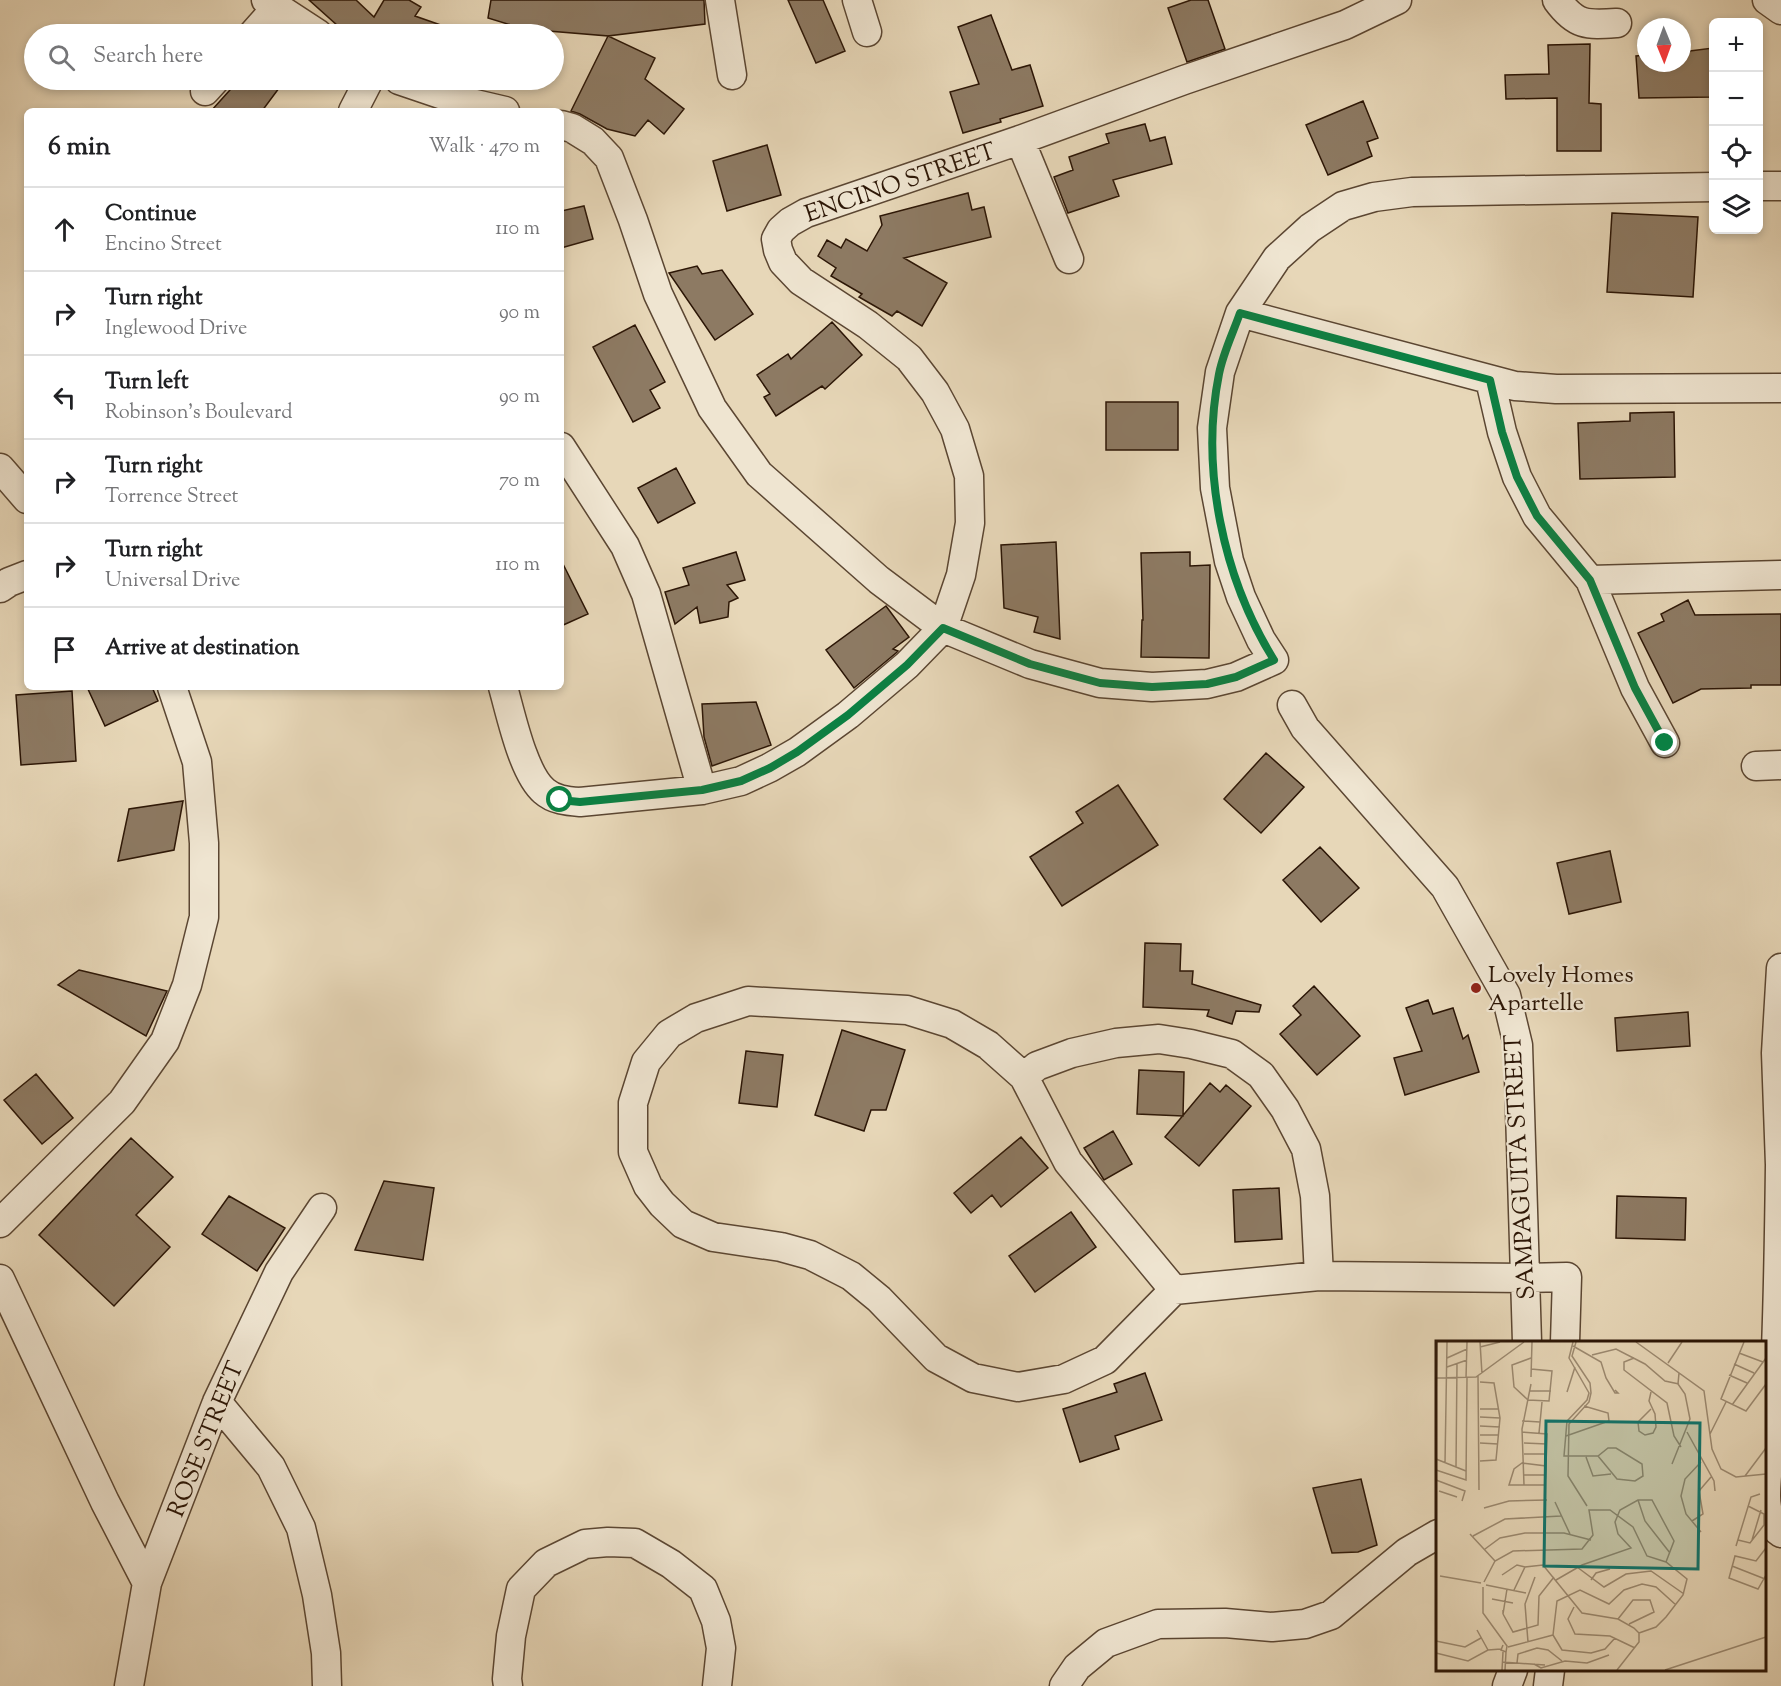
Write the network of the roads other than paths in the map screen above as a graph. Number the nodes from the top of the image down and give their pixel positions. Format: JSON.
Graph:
{"nodes":[{"id":1,"x":720,"y":0,"type":"edge"},
{"id":2,"x":857,"y":0,"type":"edge"},
{"id":3,"x":1397,"y":0,"type":"edge"},
{"id":4,"x":1557,"y":0,"type":"edge"},
{"id":5,"x":1767,"y":0,"type":"edge"},
{"id":6,"x":271,"y":4,"type":"edge"},
{"id":7,"x":1781,"y":10,"type":"edge"},
{"id":8,"x":1617,"y":23,"type":"dead end"},
{"id":9,"x":259,"y":24,"type":"edge"},
{"id":10,"x":302,"y":24,"type":"edge"},
{"id":11,"x":867,"y":32,"type":"dead end"},
{"id":12,"x":732,"y":75,"type":"dead end"},
{"id":13,"x":364,"y":90,"type":"edge"},
{"id":14,"x":430,"y":90,"type":"edge"},
{"id":15,"x":354,"y":108,"type":"edge"},
{"id":16,"x":493,"y":108,"type":"edge"},
{"id":17,"x":564,"y":126,"type":"edge"},
{"id":18,"x":1020,"y":140,"type":"junction"},
{"id":19,"x":1763,"y":186,"type":"edge"},
{"id":20,"x":1781,"y":186,"type":"edge"},
{"id":21,"x":1709,"y":187,"type":"edge"},
{"id":22,"x":1069,"y":259,"type":"dead end"},
{"id":23,"x":1240,"y":313,"type":"junction"},
{"id":24,"x":1490,"y":380,"type":"junction"},
{"id":25,"x":1781,"y":388,"type":"edge"},
{"id":26,"x":564,"y":452,"type":"edge"},
{"id":27,"x":0,"y":468,"type":"edge"},
{"id":28,"x":24,"y":496,"type":"edge"},
{"id":29,"x":1781,"y":575,"type":"edge"},
{"id":30,"x":24,"y":576,"type":"edge"},
{"id":31,"x":1590,"y":580,"type":"junction"},
{"id":32,"x":0,"y":588,"type":"edge"},
{"id":33,"x":943,"y":628,"type":"junction"},
{"id":34,"x":173,"y":690,"type":"edge"},
{"id":35,"x":503,"y":690,"type":"edge"},
{"id":36,"x":1292,"y":705,"type":"dead end"},
{"id":37,"x":1665,"y":743,"type":"dead end"},
{"id":38,"x":702,"y":790,"type":"junction"},
{"id":39,"x":1781,"y":968,"type":"edge"},
{"id":40,"x":1779,"y":1053,"type":"edge"},
{"id":41,"x":1024,"y":1077,"type":"junction"},
{"id":42,"x":1780,"y":1165,"type":"edge"},
{"id":43,"x":322,"y":1208,"type":"dead end"},
{"id":44,"x":0,"y":1223,"type":"edge"},
{"id":45,"x":1319,"y":1276,"type":"junction"},
{"id":46,"x":1525,"y":1278,"type":"junction"},
{"id":47,"x":0,"y":1279,"type":"edge"},
{"id":48,"x":1174,"y":1290,"type":"junction"},
{"id":49,"x":1780,"y":1294,"type":"edge"},
{"id":50,"x":1527,"y":1341,"type":"edge"},
{"id":51,"x":1565,"y":1341,"type":"edge"},
{"id":52,"x":217,"y":1402,"type":"junction"},
{"id":53,"x":1777,"y":1416,"type":"edge"},
{"id":54,"x":1779,"y":1532,"type":"edge"},
{"id":55,"x":1436,"y":1535,"type":"edge"},
{"id":56,"x":147,"y":1583,"type":"junction"},
{"id":57,"x":1513,"y":1671,"type":"edge"},
{"id":58,"x":1550,"y":1671,"type":"edge"},
{"id":59,"x":129,"y":1686,"type":"edge"},
{"id":60,"x":327,"y":1686,"type":"edge"},
{"id":61,"x":508,"y":1686,"type":"edge"},
{"id":62,"x":717,"y":1686,"type":"edge"},
{"id":63,"x":1064,"y":1686,"type":"edge"},
{"id":64,"x":1507,"y":1686,"type":"edge"},
{"id":65,"x":1548,"y":1686,"type":"edge"}],
"edges":[{"from":1,"to":12,"type":"street"},
{"from":2,"to":11,"type":"street"},
{"from":3,"to":18,"type":"street","name":"ENCINO STREET"},
{"from":4,"to":8,"type":"street"},
{"from":5,"to":7,"type":"street"},
{"from":6,"to":9,"type":"street"},
{"from":6,"to":10,"type":"street"},
{"from":13,"to":15,"type":"street"},
{"from":14,"to":16,"type":"street"},
{"from":17,"to":33,"type":"street"},
{"from":18,"to":22,"type":"street"},
{"from":18,"to":33,"type":"street","name":"ENCINO STREET"},
{"from":19,"to":20,"type":"street"},
{"from":21,"to":23,"type":"street"},
{"from":23,"to":24,"type":"street"},
{"from":23,"to":33,"type":"street"},
{"from":24,"to":25,"type":"street"},
{"from":24,"to":31,"type":"street"},
{"from":26,"to":38,"type":"street"},
{"from":27,"to":28,"type":"street"},
{"from":29,"to":31,"type":"street"},
{"from":30,"to":32,"type":"street"},
{"from":31,"to":37,"type":"street"},
{"from":33,"to":38,"type":"street","name":"ENCINO STREET"},
{"from":34,"to":44,"type":"street"},
{"from":35,"to":38,"type":"street","name":"ENCINO STREET"},
{"from":36,"to":46,"type":"street","name":"SAMPAGUITA STREET"},
{"from":39,"to":40,"type":"street"},
{"from":40,"to":42,"type":"street"},
{"from":41,"to":45,"type":"street"},
{"from":41,"to":48,"type":"street"},
{"from":41,"to":48,"type":"street"},
{"from":42,"to":49,"type":"street"},
{"from":43,"to":52,"type":"street","name":"ROSE STREET"},
{"from":45,"to":46,"type":"street"},
{"from":45,"to":48,"type":"street"},
{"from":46,"to":50,"type":"street","name":"SAMPAGUITA STREET"},
{"from":46,"to":51,"type":"street","name":"SAMPAGUITA STREET"},
{"from":47,"to":56,"type":"street"},
{"from":49,"to":53,"type":"street"},
{"from":52,"to":56,"type":"street","name":"ROSE STREET"},
{"from":52,"to":60,"type":"street"},
{"from":53,"to":54,"type":"street"},
{"from":55,"to":63,"type":"street"},
{"from":56,"to":59,"type":"street","name":"ROSE STREET"},
{"from":57,"to":64,"type":"street"},
{"from":58,"to":65,"type":"street"},
{"from":61,"to":62,"type":"street"}]}
